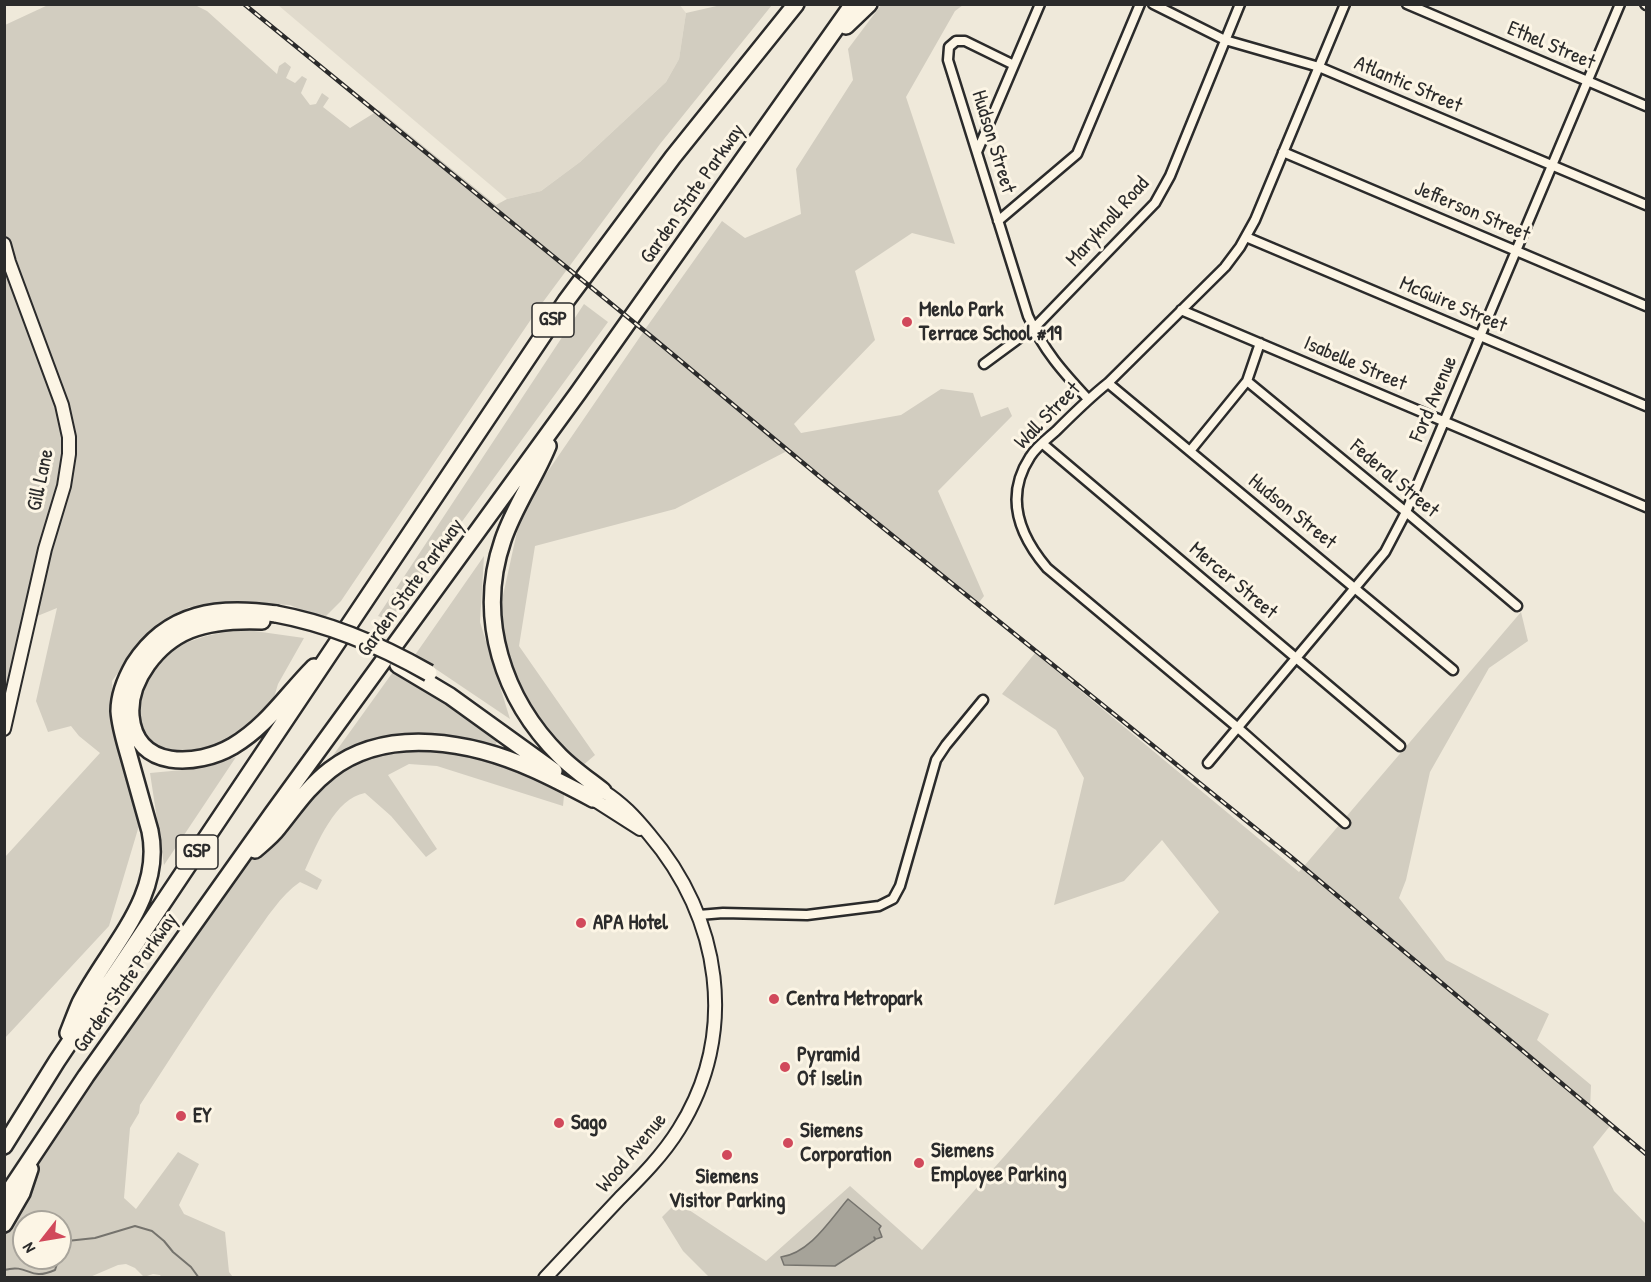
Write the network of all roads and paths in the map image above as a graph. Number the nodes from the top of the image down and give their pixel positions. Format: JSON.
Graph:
{"nodes":[{"id":1,"x":796,"y":4,"type":"edge"},
{"id":2,"x":852,"y":4,"type":"edge"},
{"id":3,"x":868,"y":4,"type":"edge"},
{"id":4,"x":1040,"y":4,"type":"edge"},
{"id":5,"x":1140,"y":4,"type":"edge"},
{"id":6,"x":1153,"y":4,"type":"edge"},
{"id":7,"x":1240,"y":4,"type":"edge"},
{"id":8,"x":1345,"y":4,"type":"edge"},
{"id":9,"x":1407,"y":4,"type":"edge"},
{"id":10,"x":1620,"y":4,"type":"edge"},
{"id":11,"x":1225,"y":40,"type":"junction"},
{"id":12,"x":822,"y":49,"type":"junction"},
{"id":13,"x":1014,"y":65,"type":"junction"},
{"id":14,"x":1319,"y":67,"type":"junction"},
{"id":15,"x":1587,"y":81,"type":"junction"},
{"id":16,"x":1647,"y":106,"type":"edge"},
{"id":17,"x":977,"y":152,"type":"junction"},
{"id":18,"x":1283,"y":152,"type":"junction"},
{"id":19,"x":1552,"y":165,"type":"junction"},
{"id":20,"x":1647,"y":205,"type":"edge"},
{"id":21,"x":998,"y":220,"type":"junction"},
{"id":22,"x":1246,"y":237,"type":"junction"},
{"id":23,"x":4,"y":244,"type":"edge"},
{"id":24,"x":1516,"y":250,"type":"junction"},
{"id":25,"x":1647,"y":306,"type":"edge"},
{"id":26,"x":1181,"y":310,"type":"junction"},
{"id":27,"x":1034,"y":328,"type":"junction"},
{"id":28,"x":1481,"y":336,"type":"junction"},
{"id":29,"x":1260,"y":343,"type":"junction"},
{"id":30,"x":984,"y":364,"type":"dead end"},
{"id":31,"x":1247,"y":381,"type":"junction"},
{"id":32,"x":1108,"y":383,"type":"junction"},
{"id":33,"x":1088,"y":399,"type":"junction"},
{"id":34,"x":1647,"y":406,"type":"edge"},
{"id":35,"x":558,"y":421,"type":"junction"},
{"id":36,"x":1444,"y":421,"type":"junction"},
{"id":37,"x":1043,"y":444,"type":"junction"},
{"id":38,"x":1190,"y":451,"type":"junction"},
{"id":39,"x":1647,"y":507,"type":"edge"},
{"id":40,"x":1406,"y":512,"type":"junction"},
{"id":41,"x":1355,"y":588,"type":"junction"},
{"id":42,"x":1517,"y":606,"type":"dead end"},
{"id":43,"x":273,"y":618,"type":"junction"},
{"id":44,"x":338,"y":644,"type":"junction"},
{"id":45,"x":1296,"y":658,"type":"junction"},
{"id":46,"x":1453,"y":670,"type":"dead end"},
{"id":47,"x":983,"y":700,"type":"dead end"},
{"id":48,"x":1237,"y":727,"type":"junction"},
{"id":49,"x":4,"y":729,"type":"edge"},
{"id":50,"x":1400,"y":746,"type":"dead end"},
{"id":51,"x":1208,"y":763,"type":"dead end"},
{"id":52,"x":598,"y":795,"type":"junction"},
{"id":53,"x":1345,"y":823,"type":"dead end"},
{"id":54,"x":231,"y":873,"type":"junction"},
{"id":55,"x":699,"y":915,"type":"junction"},
{"id":56,"x":57,"y":1061,"type":"junction"},
{"id":57,"x":4,"y":1146,"type":"edge"},
{"id":58,"x":36,"y":1149,"type":"junction"},
{"id":59,"x":4,"y":1198,"type":"edge"},
{"id":60,"x":4,"y":1224,"type":"edge"},
{"id":61,"x":545,"y":1278,"type":"edge"}],
"edges":[{"from":1,"to":44,"type":"highway","name":"Garden State Parkway","number":"GSP"},
{"from":2,"to":12,"type":"highway","name":"Garden State Parkway","number":"GSP"},
{"from":3,"to":12,"type":"highway"},
{"from":4,"to":13,"type":"street"},
{"from":5,"to":21,"type":"street"},
{"from":6,"to":11,"type":"street","name":"Atlantic Street"},
{"from":7,"to":11,"type":"street","name":"Maryknoll Road"},
{"from":8,"to":14,"type":"street","name":"Wall Street"},
{"from":9,"to":15,"type":"street","name":"Ethel Street"},
{"from":10,"to":15,"type":"street","name":"Ford Avenue"},
{"from":11,"to":14,"type":"street","name":"Atlantic Street"},
{"from":11,"to":27,"type":"street","name":"Maryknoll Road"},
{"from":12,"to":35,"type":"highway","name":"Garden State Parkway","number":"GSP"},
{"from":13,"to":17,"type":"street"},
{"from":13,"to":17,"type":"street","name":"Hudson Street"},
{"from":14,"to":18,"type":"street","name":"Wall Street"},
{"from":14,"to":19,"type":"street","name":"Atlantic Street"},
{"from":15,"to":16,"type":"street","name":"Ethel Street"},
{"from":15,"to":19,"type":"street","name":"Ford Avenue"},
{"from":17,"to":21,"type":"street","name":"Hudson Street"},
{"from":18,"to":22,"type":"street","name":"Wall Street"},
{"from":18,"to":24,"type":"street","name":"Jefferson Street"},
{"from":19,"to":20,"type":"street","name":"Atlantic Street"},
{"from":19,"to":24,"type":"street","name":"Ford Avenue"},
{"from":21,"to":27,"type":"street","name":"Hudson Street"},
{"from":22,"to":26,"type":"street","name":"Wall Street"},
{"from":22,"to":28,"type":"street","name":"McGuire Street"},
{"from":23,"to":49,"type":"street","name":"Gill Lane"},
{"from":24,"to":25,"type":"street","name":"Jefferson Street"},
{"from":24,"to":28,"type":"street","name":"Ford Avenue"},
{"from":26,"to":29,"type":"street","name":"Isabelle Street"},
{"from":26,"to":32,"type":"street","name":"Wall Street"},
{"from":27,"to":30,"type":"street","name":"Maryknoll Road"},
{"from":27,"to":33,"type":"street","name":"Hudson Street"},
{"from":28,"to":34,"type":"street","name":"McGuire Street"},
{"from":28,"to":36,"type":"street","name":"Ford Avenue"},
{"from":29,"to":31,"type":"street"},
{"from":29,"to":36,"type":"street","name":"Isabelle Street"},
{"from":31,"to":38,"type":"street"},
{"from":31,"to":40,"type":"street","name":"Federal Street"},
{"from":32,"to":33,"type":"street","name":"Wall Street"},
{"from":32,"to":38,"type":"street","name":"Hudson Street"},
{"from":33,"to":37,"type":"street","name":"Wall Street"},
{"from":35,"to":52,"type":"highway"},
{"from":35,"to":54,"type":"highway","name":"Garden State Parkway","number":"GSP"},
{"from":36,"to":39,"type":"street","name":"Isabelle Street"},
{"from":36,"to":40,"type":"street","name":"Ford Avenue"},
{"from":37,"to":45,"type":"street","name":"Mercer Street"},
{"from":37,"to":48,"type":"street","name":"Wall Street"},
{"from":38,"to":41,"type":"street","name":"Hudson Street"},
{"from":40,"to":41,"type":"street","name":"Ford Avenue"},
{"from":40,"to":42,"type":"street","name":"Federal Street"},
{"from":41,"to":45,"type":"street","name":"Ford Avenue"},
{"from":41,"to":46,"type":"street","name":"Hudson Street"},
{"from":43,"to":44,"type":"highway"},
{"from":43,"to":52,"type":"highway"},
{"from":43,"to":56,"type":"highway"},
{"from":44,"to":56,"type":"highway","name":"Garden State Parkway","number":"GSP"},
{"from":45,"to":48,"type":"street","name":"Ford Avenue"},
{"from":45,"to":50,"type":"street","name":"Mercer Street"},
{"from":47,"to":55,"type":"street"},
{"from":48,"to":51,"type":"street","name":"Ford Avenue"},
{"from":48,"to":53,"type":"street","name":"Wall Street"},
{"from":52,"to":54,"type":"highway"},
{"from":52,"to":55,"type":"street","name":"Wood Avenue"},
{"from":54,"to":58,"type":"highway","name":"Garden State Parkway","number":"GSP"},
{"from":55,"to":61,"type":"street","name":"Wood Avenue"},
{"from":56,"to":57,"type":"highway","name":"Garden State Parkway","number":"GSP"},
{"from":58,"to":59,"type":"highway","name":"Garden State Parkway","number":"GSP"},
{"from":58,"to":60,"type":"highway"}]}
